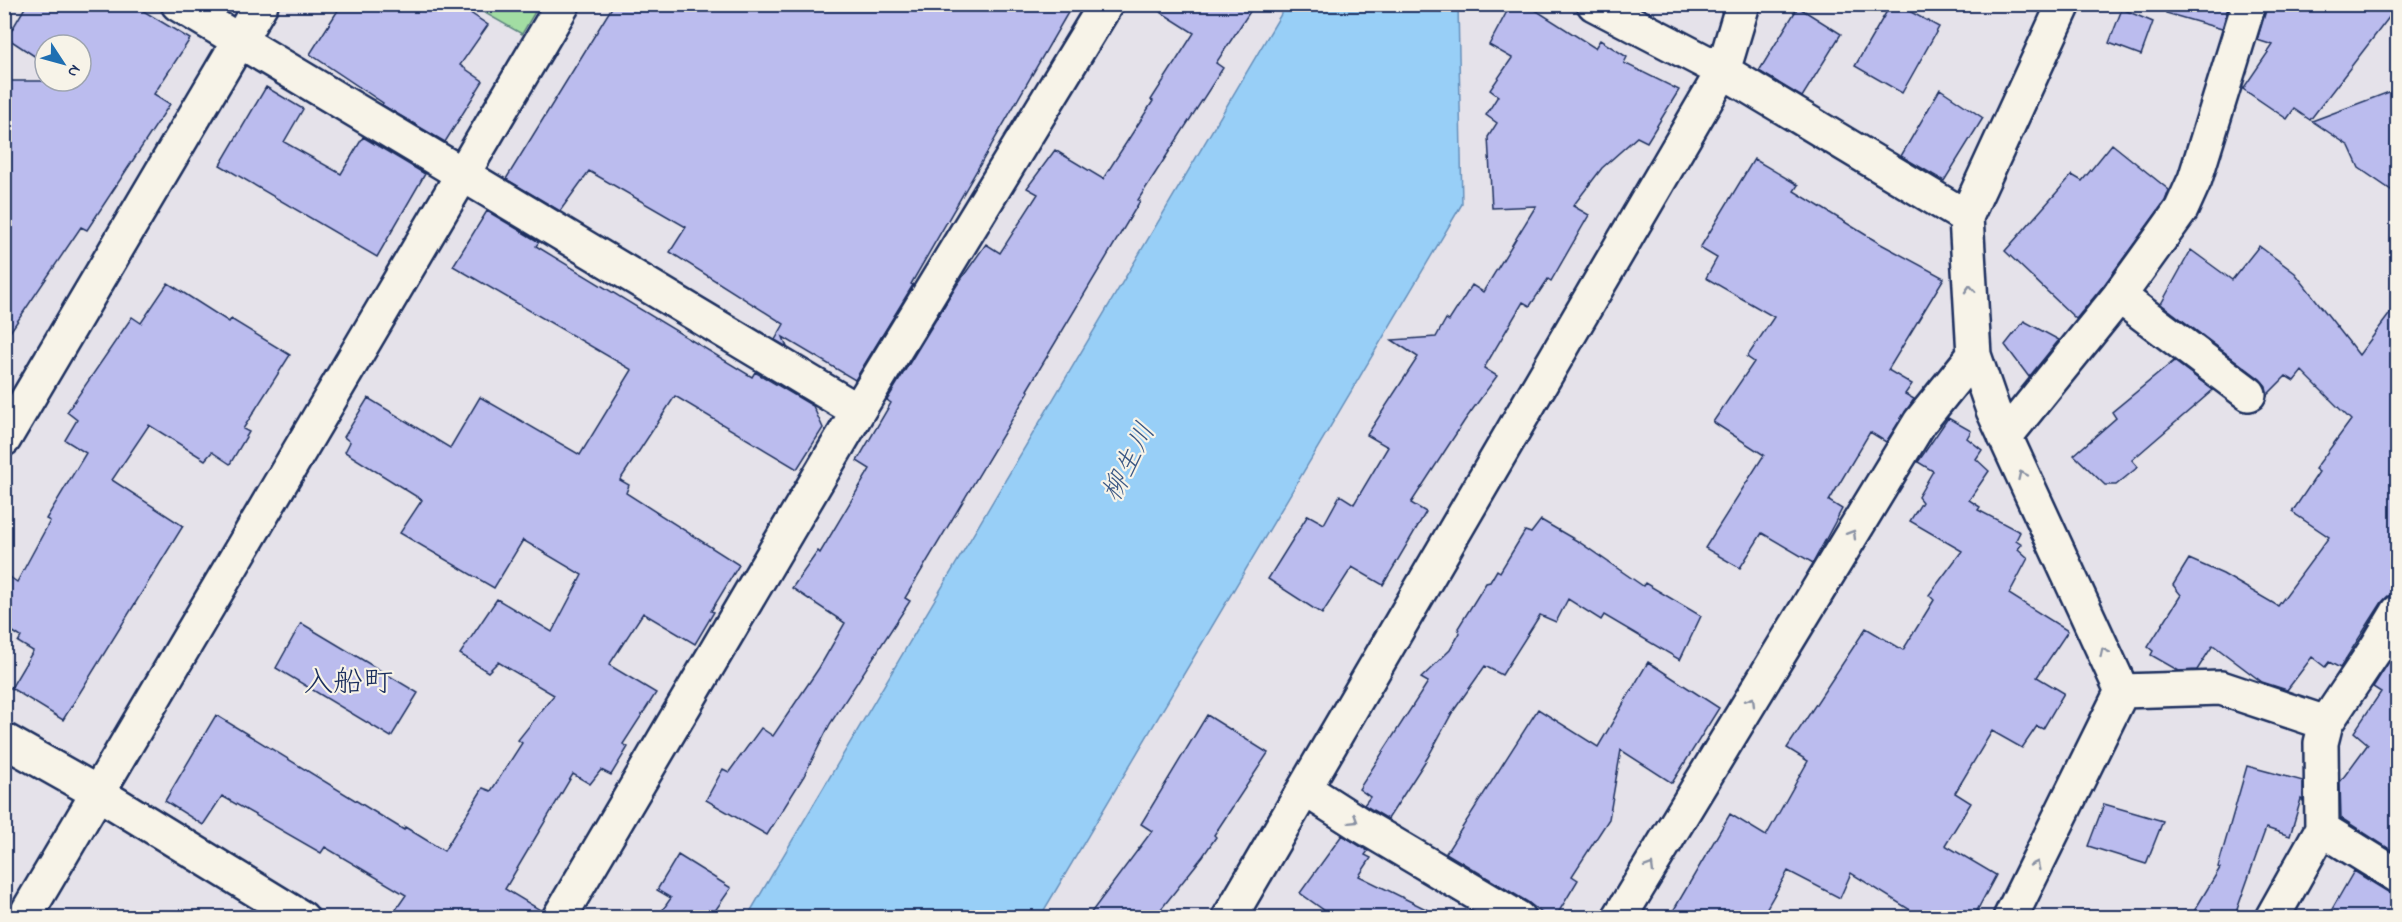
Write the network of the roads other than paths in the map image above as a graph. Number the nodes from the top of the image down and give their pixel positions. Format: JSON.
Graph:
{"nodes":[{"id":1,"x":178,"y":4,"type":"edge"},
{"id":2,"x":261,"y":4,"type":"edge"},
{"id":3,"x":563,"y":4,"type":"edge"},
{"id":4,"x":1106,"y":4,"type":"edge"},
{"id":5,"x":1594,"y":4,"type":"edge"},
{"id":6,"x":1743,"y":4,"type":"edge"},
{"id":7,"x":2064,"y":4,"type":"edge"},
{"id":8,"x":2249,"y":4,"type":"edge"},
{"id":9,"x":240,"y":41,"type":"junction"},
{"id":10,"x":1724,"y":71,"type":"junction"},
{"id":11,"x":463,"y":175,"type":"junction"},
{"id":12,"x":1966,"y":218,"type":"junction"},
{"id":13,"x":2119,"y":296,"type":"junction"},
{"id":14,"x":1974,"y":356,"type":"junction"},
{"id":15,"x":2249,"y":394,"type":"dead end"},
{"id":16,"x":858,"y":411,"type":"junction"},
{"id":17,"x":2005,"y":437,"type":"junction"},
{"id":18,"x":4,"y":439,"type":"edge"},
{"id":19,"x":2397,"y":612,"type":"edge"},
{"id":20,"x":2122,"y":691,"type":"junction"},
{"id":21,"x":2326,"y":723,"type":"junction"},
{"id":22,"x":4,"y":740,"type":"edge"},
{"id":23,"x":1305,"y":789,"type":"junction"},
{"id":24,"x":98,"y":793,"type":"junction"},
{"id":25,"x":2322,"y":829,"type":"junction"},
{"id":26,"x":2397,"y":876,"type":"edge"},
{"id":27,"x":24,"y":918,"type":"edge"},
{"id":28,"x":302,"y":918,"type":"edge"},
{"id":29,"x":559,"y":918,"type":"edge"},
{"id":30,"x":1229,"y":918,"type":"edge"},
{"id":31,"x":1518,"y":918,"type":"edge"},
{"id":32,"x":1619,"y":918,"type":"edge"},
{"id":33,"x":2010,"y":918,"type":"edge"},
{"id":34,"x":2272,"y":918,"type":"edge"}],
"edges":[{"from":1,"to":9,"type":"street"},
{"from":2,"to":9,"type":"street"},
{"from":3,"to":11,"type":"street"},
{"from":4,"to":16,"type":"street"},
{"from":5,"to":10,"type":"street"},
{"from":6,"to":10,"type":"street"},
{"from":7,"to":12,"type":"street"},
{"from":8,"to":13,"type":"street"},
{"from":9,"to":11,"type":"street"},
{"from":9,"to":18,"type":"street"},
{"from":10,"to":12,"type":"street"},
{"from":10,"to":23,"type":"street"},
{"from":11,"to":16,"type":"street"},
{"from":11,"to":24,"type":"street"},
{"from":14,"to":12,"type":"street","one_way":true},
{"from":13,"to":15,"type":"street"},
{"from":13,"to":17,"type":"street"},
{"from":14,"to":17,"type":"street"},
{"from":32,"to":14,"type":"street","one_way":true},
{"from":16,"to":29,"type":"street"},
{"from":20,"to":17,"type":"street","one_way":true},
{"from":19,"to":21,"type":"street"},
{"from":20,"to":21,"type":"street"},
{"from":33,"to":20,"type":"street","one_way":true},
{"from":21,"to":25,"type":"street"},
{"from":22,"to":24,"type":"street"},
{"from":23,"to":30,"type":"street"},
{"from":23,"to":31,"type":"street","one_way":true},
{"from":24,"to":27,"type":"street"},
{"from":24,"to":28,"type":"street"},
{"from":25,"to":26,"type":"street"},
{"from":25,"to":34,"type":"street"}]}
